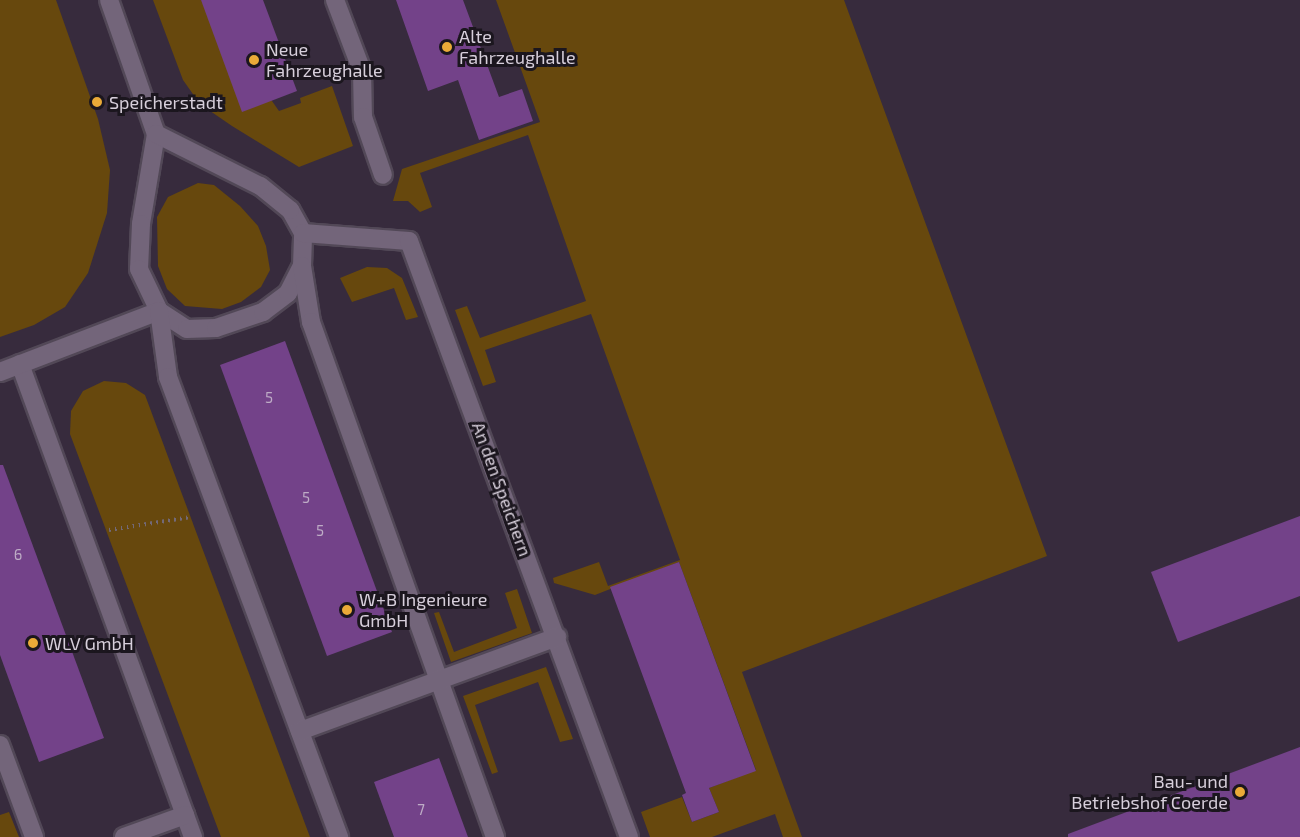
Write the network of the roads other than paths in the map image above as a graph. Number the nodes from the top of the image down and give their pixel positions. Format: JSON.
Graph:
{"nodes":[{"id":1,"x":109,"y":0,"type":"edge"},
{"id":2,"x":335,"y":0,"type":"edge"},
{"id":3,"x":156,"y":134,"type":"junction"},
{"id":4,"x":383,"y":175,"type":"dead end"},
{"id":5,"x":303,"y":233,"type":"junction"},
{"id":6,"x":302,"y":266,"type":"junction"},
{"id":7,"x":159,"y":311,"type":"junction"},
{"id":8,"x":20,"y":364,"type":"junction"},
{"id":9,"x":0,"y":372,"type":"edge"},
{"id":10,"x":557,"y":637,"type":"junction"},
{"id":11,"x":437,"y":681,"type":"junction"},
{"id":12,"x":300,"y":731,"type":"junction"},
{"id":13,"x":0,"y":745,"type":"edge"},
{"id":14,"x":185,"y":814,"type":"junction"},
{"id":15,"x":34,"y":837,"type":"edge"},
{"id":16,"x":124,"y":837,"type":"edge"},
{"id":17,"x":194,"y":837,"type":"edge"},
{"id":18,"x":339,"y":837,"type":"edge"},
{"id":19,"x":495,"y":837,"type":"edge"},
{"id":20,"x":629,"y":837,"type":"edge"}],
"edges":[{"from":1,"to":3,"type":"lane"},
{"from":2,"to":4,"type":"lane"},
{"from":3,"to":5,"type":"lane"},
{"from":3,"to":7,"type":"lane"},
{"from":5,"to":6,"type":"lane"},
{"from":5,"to":10,"type":"lane","name":"An den Speichern"},
{"from":6,"to":7,"type":"lane"},
{"from":6,"to":11,"type":"lane"},
{"from":7,"to":8,"type":"lane"},
{"from":7,"to":12,"type":"lane"},
{"from":8,"to":9,"type":"lane"},
{"from":8,"to":14,"type":"lane"},
{"from":10,"to":11,"type":"lane"},
{"from":10,"to":20,"type":"lane","name":"An den Speichern"},
{"from":11,"to":12,"type":"lane"},
{"from":11,"to":19,"type":"lane"},
{"from":12,"to":18,"type":"lane"},
{"from":13,"to":15,"type":"lane"},
{"from":14,"to":16,"type":"lane"},
{"from":14,"to":17,"type":"lane"}]}
